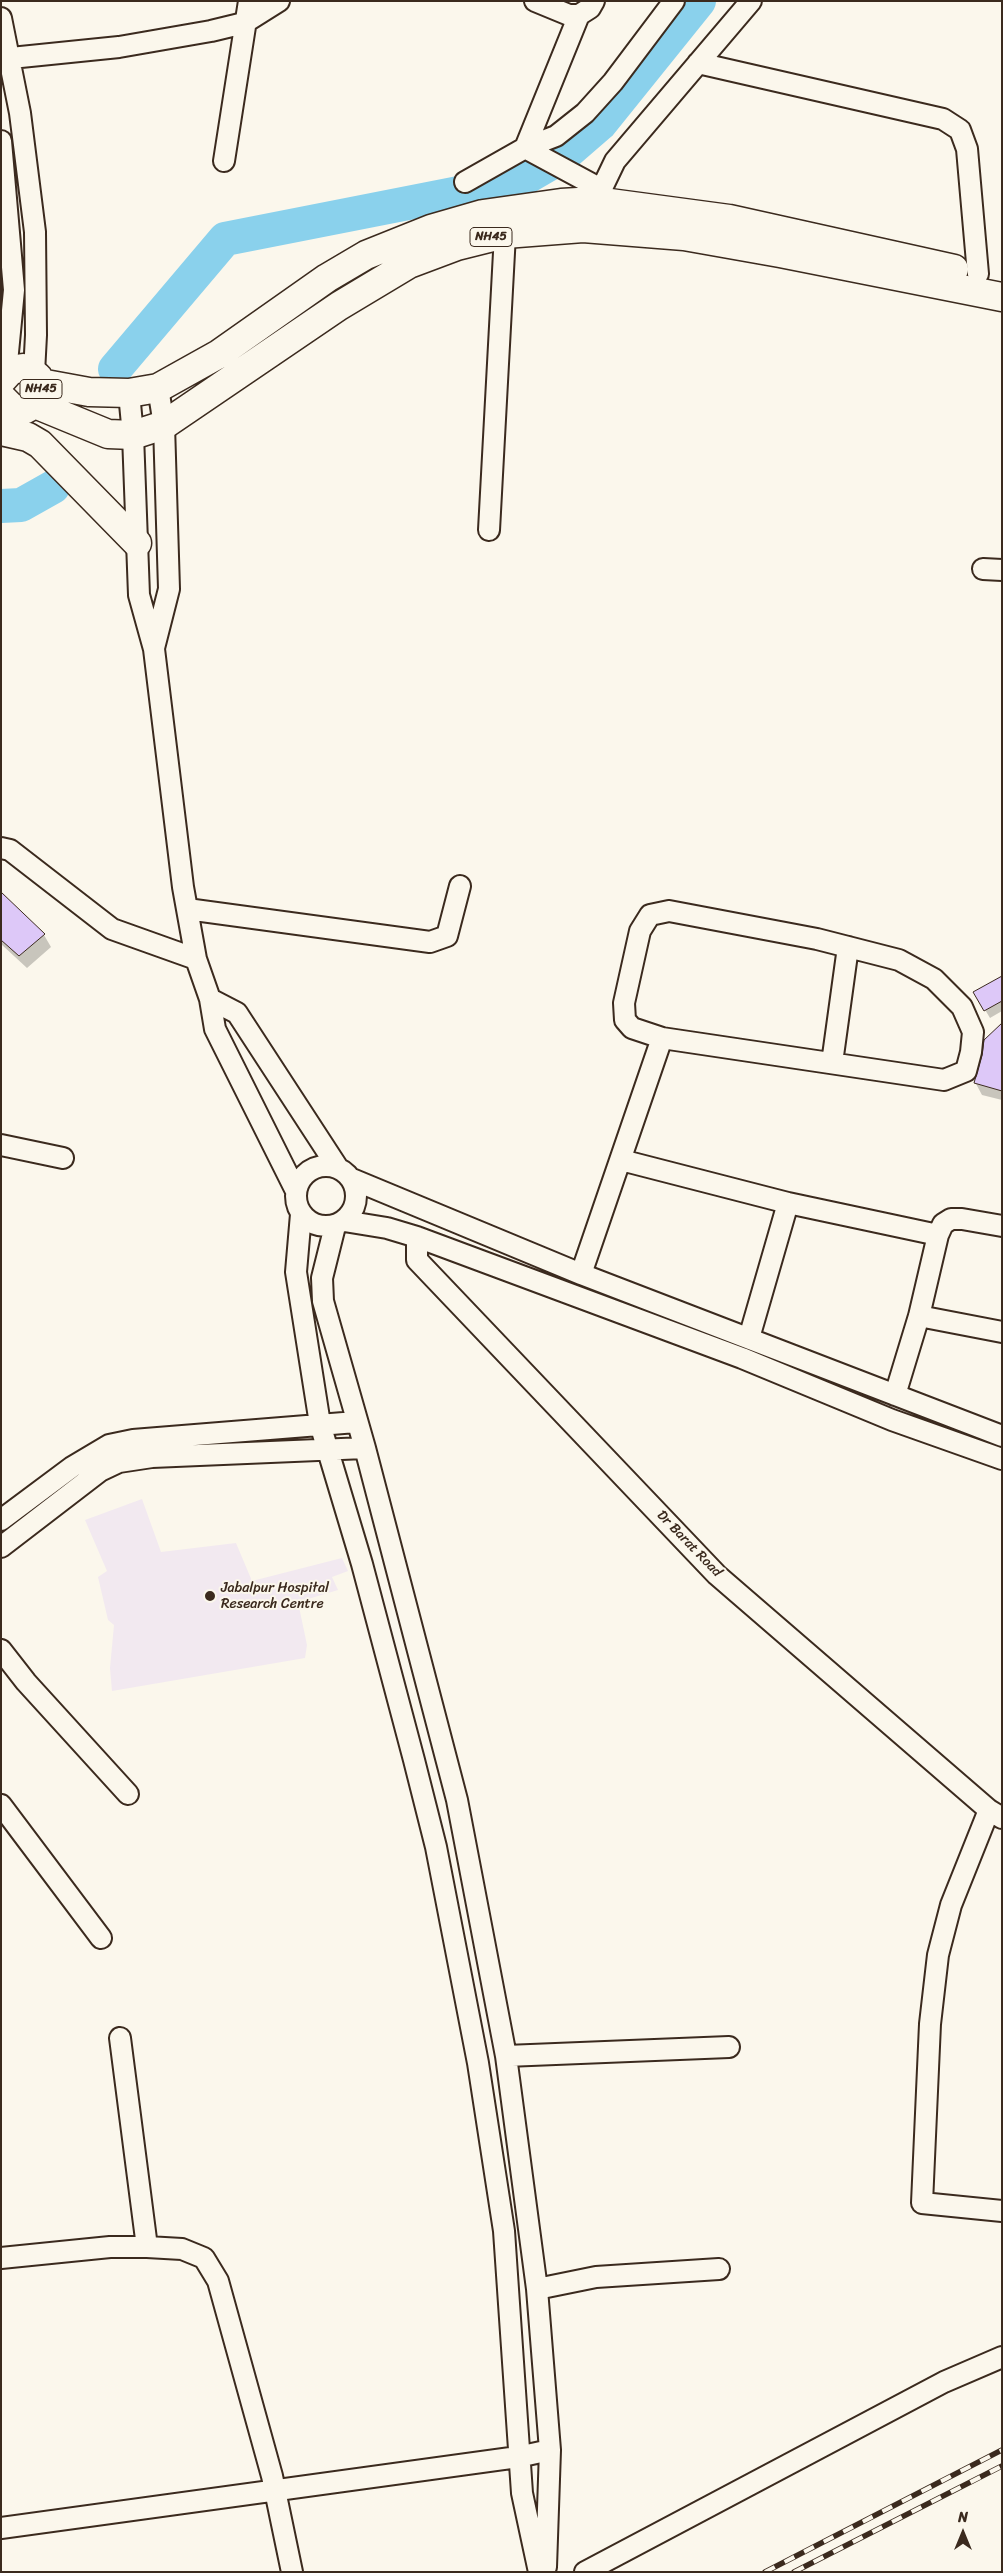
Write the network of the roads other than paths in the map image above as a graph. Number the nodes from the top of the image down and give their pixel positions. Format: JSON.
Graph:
{"nodes":[{"id":1,"x":249,"y":1,"type":"edge"},
{"id":2,"x":279,"y":1,"type":"edge"},
{"id":3,"x":535,"y":1,"type":"edge"},
{"id":4,"x":594,"y":1,"type":"edge"},
{"id":5,"x":674,"y":1,"type":"edge"},
{"id":6,"x":751,"y":1,"type":"edge"},
{"id":7,"x":579,"y":16,"type":"junction"},
{"id":8,"x":1,"y":18,"type":"edge"},
{"id":9,"x":244,"y":23,"type":"junction"},
{"id":10,"x":5,"y":58,"type":"edge"},
{"id":11,"x":698,"y":63,"type":"junction"},
{"id":12,"x":1,"y":141,"type":"edge"},
{"id":13,"x":525,"y":148,"type":"junction"},
{"id":14,"x":224,"y":161,"type":"dead end"},
{"id":15,"x":465,"y":182,"type":"dead end"},
{"id":16,"x":598,"y":195,"type":"junction"},
{"id":17,"x":583,"y":228,"type":"junction"},
{"id":18,"x":505,"y":234,"type":"junction"},
{"id":19,"x":990,"y":277,"type":"edge"},
{"id":20,"x":1002,"y":297,"type":"edge"},
{"id":21,"x":36,"y":387,"type":"junction"},
{"id":22,"x":3,"y":388,"type":"edge"},
{"id":23,"x":158,"y":388,"type":"junction"},
{"id":24,"x":130,"y":394,"type":"junction"},
{"id":25,"x":164,"y":425,"type":"junction"},
{"id":26,"x":1,"y":431,"type":"edge"},
{"id":27,"x":133,"y":435,"type":"junction"},
{"id":28,"x":489,"y":530,"type":"dead end"},
{"id":29,"x":137,"y":543,"type":"junction"},
{"id":30,"x":154,"y":650,"type":"junction"},
{"id":31,"x":1,"y":848,"type":"edge"},
{"id":32,"x":460,"y":886,"type":"dead end"},
{"id":33,"x":187,"y":908,"type":"junction"},
{"id":34,"x":848,"y":947,"type":"junction"},
{"id":35,"x":196,"y":959,"type":"junction"},
{"id":36,"x":210,"y":999,"type":"junction"},
{"id":37,"x":662,"y":1038,"type":"junction"},
{"id":38,"x":832,"y":1063,"type":"junction"},
{"id":39,"x":1,"y":1145,"type":"edge"},
{"id":40,"x":63,"y":1158,"type":"dead end"},
{"id":41,"x":621,"y":1160,"type":"junction"},
{"id":42,"x":345,"y":1174,"type":"junction"},
{"id":43,"x":296,"y":1190,"type":"junction"},
{"id":44,"x":788,"y":1203,"type":"junction"},
{"id":45,"x":301,"y":1214,"type":"junction"},
{"id":46,"x":340,"y":1224,"type":"junction"},
{"id":47,"x":1002,"y":1226,"type":"edge"},
{"id":48,"x":938,"y":1235,"type":"junction"},
{"id":49,"x":416,"y":1237,"type":"junction"},
{"id":50,"x":581,"y":1274,"type":"junction"},
{"id":51,"x":919,"y":1316,"type":"junction"},
{"id":52,"x":1002,"y":1332,"type":"edge"},
{"id":53,"x":749,"y":1338,"type":"junction"},
{"id":54,"x":895,"y":1395,"type":"junction"},
{"id":55,"x":356,"y":1422,"type":"junction"},
{"id":56,"x":320,"y":1424,"type":"junction"},
{"id":57,"x":1002,"y":1436,"type":"edge"},
{"id":58,"x":365,"y":1448,"type":"junction"},
{"id":59,"x":329,"y":1451,"type":"junction"},
{"id":60,"x":1002,"y":1459,"type":"edge"},
{"id":61,"x":1,"y":1520,"type":"edge"},
{"id":62,"x":1,"y":1547,"type":"edge"},
{"id":63,"x":1,"y":1650,"type":"edge"},
{"id":64,"x":128,"y":1794,"type":"dead end"},
{"id":65,"x":1,"y":1805,"type":"edge"},
{"id":66,"x":996,"y":1814,"type":"edge"},
{"id":67,"x":100,"y":1938,"type":"dead end"},
{"id":68,"x":120,"y":2038,"type":"dead end"},
{"id":69,"x":729,"y":2047,"type":"dead end"},
{"id":70,"x":506,"y":2056,"type":"junction"},
{"id":71,"x":1002,"y":2211,"type":"edge"},
{"id":72,"x":147,"y":2247,"type":"junction"},
{"id":73,"x":1,"y":2258,"type":"edge"},
{"id":74,"x":719,"y":2270,"type":"dead end"},
{"id":75,"x":537,"y":2288,"type":"junction"},
{"id":76,"x":1002,"y":2357,"type":"edge"},
{"id":77,"x":550,"y":2450,"type":"junction"},
{"id":78,"x":518,"y":2457,"type":"junction"},
{"id":79,"x":273,"y":2490,"type":"junction"},
{"id":80,"x":1,"y":2528,"type":"edge"},
{"id":81,"x":292,"y":2572,"type":"edge"},
{"id":82,"x":539,"y":2572,"type":"edge"},
{"id":83,"x":546,"y":2572,"type":"edge"},
{"id":84,"x":585,"y":2572,"type":"edge"}],
"edges":[{"from":1,"to":9,"type":"street"},
{"from":2,"to":9,"type":"street"},
{"from":3,"to":7,"type":"street"},
{"from":4,"to":7,"type":"street"},
{"from":5,"to":13,"type":"street"},
{"from":6,"to":11,"type":"street"},
{"from":7,"to":13,"type":"street"},
{"from":8,"to":10,"type":"street"},
{"from":9,"to":10,"type":"street"},
{"from":9,"to":14,"type":"street"},
{"from":10,"to":21,"type":"street"},
{"from":11,"to":16,"type":"street"},
{"from":11,"to":19,"type":"street"},
{"from":12,"to":22,"type":"street"},
{"from":13,"to":15,"type":"street"},
{"from":13,"to":16,"type":"street"},
{"from":16,"to":17,"type":"street"},
{"from":16,"to":19,"type":"highway","number":"NH45"},
{"from":16,"to":23,"type":"highway","number":"NH45"},
{"from":17,"to":18,"type":"highway","number":"NH45"},
{"from":17,"to":20,"type":"highway","number":"NH45"},
{"from":18,"to":25,"type":"highway","number":"NH45"},
{"from":18,"to":28,"type":"street"},
{"from":21,"to":22,"type":"highway","number":"NH45"},
{"from":21,"to":22,"type":"highway","number":"NH45"},
{"from":21,"to":24,"type":"highway","number":"NH45"},
{"from":21,"to":27,"type":"highway","number":"NH45"},
{"from":23,"to":24,"type":"highway","number":"NH45"},
{"from":23,"to":25,"type":"street"},
{"from":24,"to":27,"type":"street"},
{"from":25,"to":27,"type":"highway","number":"NH45"},
{"from":25,"to":30,"type":"street"},
{"from":26,"to":29,"type":"highway"},
{"from":27,"to":29,"type":"street"},
{"from":29,"to":30,"type":"street"},
{"from":30,"to":33,"type":"street"},
{"from":31,"to":35,"type":"street"},
{"from":32,"to":33,"type":"street"},
{"from":33,"to":35,"type":"street"},
{"from":34,"to":37,"type":"street"},
{"from":34,"to":38,"type":"street"},
{"from":34,"to":38,"type":"street"},
{"from":35,"to":36,"type":"street"},
{"from":36,"to":42,"type":"street"},
{"from":36,"to":43,"type":"street"},
{"from":37,"to":38,"type":"street"},
{"from":37,"to":41,"type":"street"},
{"from":39,"to":40,"type":"street"},
{"from":41,"to":44,"type":"street"},
{"from":41,"to":50,"type":"street"},
{"from":42,"to":43,"type":"street"},
{"from":42,"to":46,"type":"street"},
{"from":42,"to":50,"type":"street"},
{"from":43,"to":45,"type":"street"},
{"from":44,"to":48,"type":"street"},
{"from":44,"to":53,"type":"street"},
{"from":45,"to":46,"type":"street"},
{"from":45,"to":56,"type":"street"},
{"from":46,"to":49,"type":"street"},
{"from":46,"to":55,"type":"street"},
{"from":47,"to":48,"type":"street"},
{"from":48,"to":51,"type":"street"},
{"from":49,"to":60,"type":"street"},
{"from":49,"to":66,"type":"street","name":"Dr Barat Road"},
{"from":50,"to":53,"type":"street"},
{"from":51,"to":52,"type":"street"},
{"from":51,"to":54,"type":"street"},
{"from":53,"to":54,"type":"street"},
{"from":54,"to":57,"type":"street"},
{"from":55,"to":56,"type":"street"},
{"from":55,"to":58,"type":"street"},
{"from":56,"to":59,"type":"street"},
{"from":56,"to":61,"type":"street"},
{"from":58,"to":59,"type":"street"},
{"from":58,"to":70,"type":"street"},
{"from":59,"to":62,"type":"street"},
{"from":59,"to":78,"type":"street"},
{"from":63,"to":64,"type":"street"},
{"from":65,"to":67,"type":"street"},
{"from":66,"to":71,"type":"street"},
{"from":68,"to":72,"type":"street"},
{"from":69,"to":70,"type":"street"},
{"from":70,"to":75,"type":"street"},
{"from":72,"to":73,"type":"street"},
{"from":72,"to":79,"type":"street"},
{"from":74,"to":75,"type":"street"},
{"from":75,"to":77,"type":"street"},
{"from":76,"to":84,"type":"street"},
{"from":77,"to":78,"type":"street"},
{"from":77,"to":83,"type":"street"},
{"from":78,"to":79,"type":"street"},
{"from":78,"to":82,"type":"street"},
{"from":79,"to":80,"type":"street"},
{"from":79,"to":81,"type":"street"}]}
